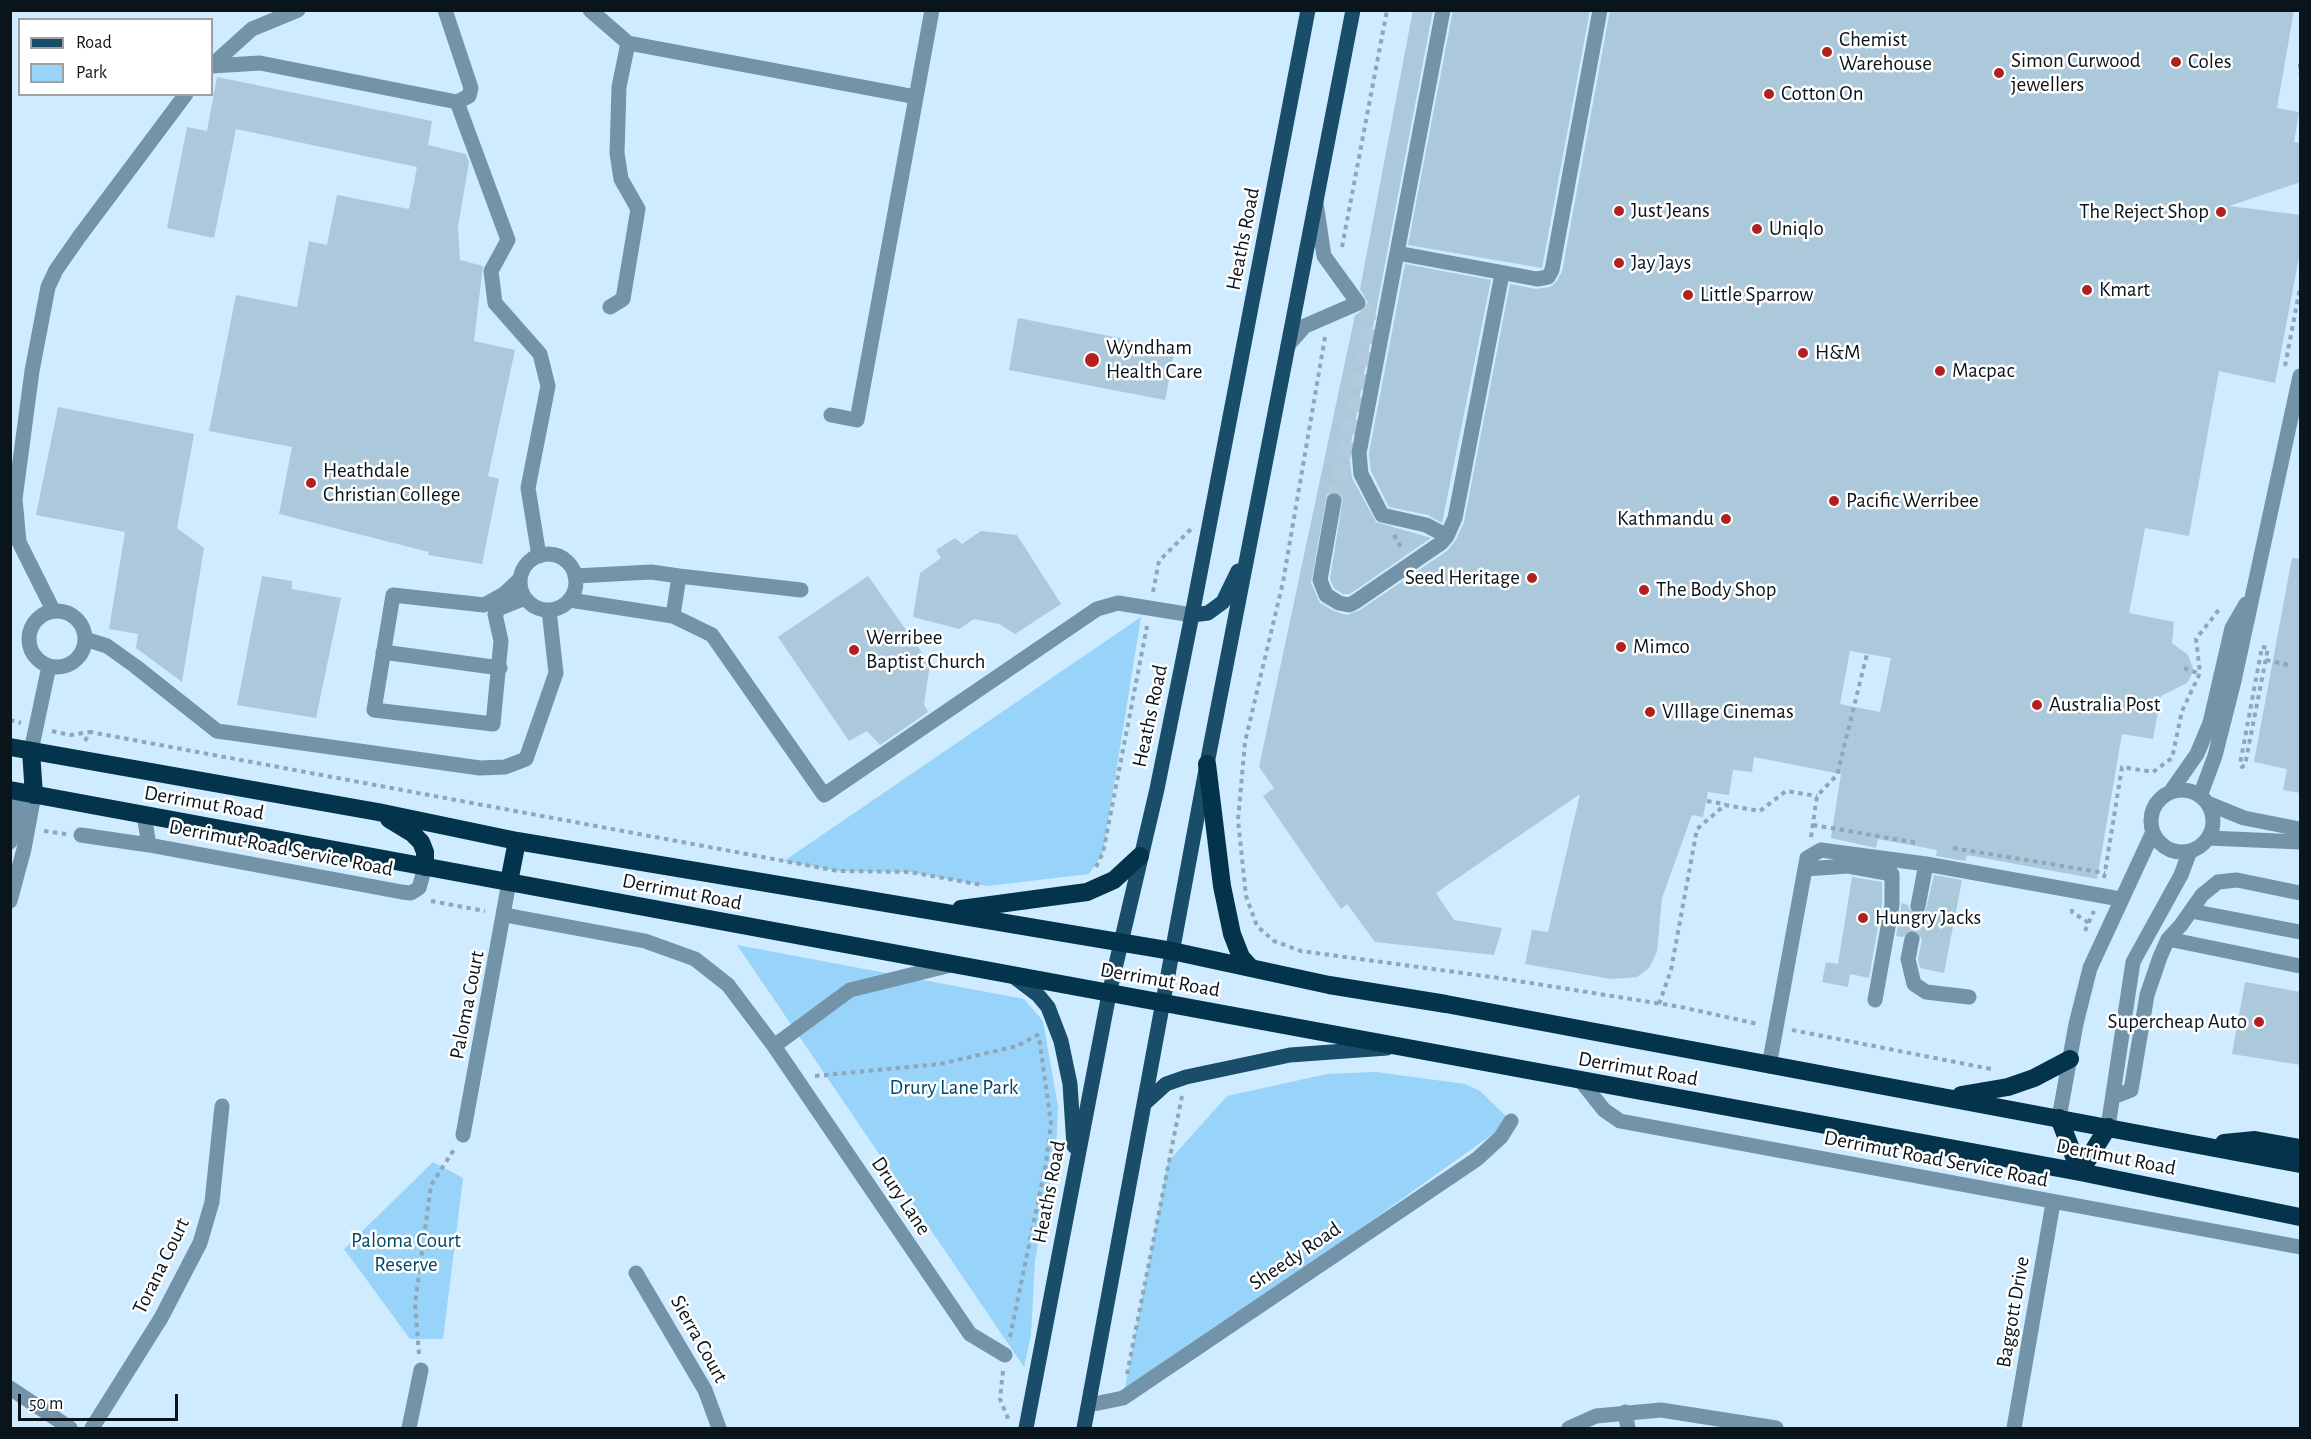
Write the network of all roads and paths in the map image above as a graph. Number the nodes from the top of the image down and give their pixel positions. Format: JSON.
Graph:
{"nodes":[{"id":1,"x":298,"y":10,"type":"edge"},
{"id":2,"x":445,"y":10,"type":"edge"},
{"id":3,"x":590,"y":10,"type":"edge"},
{"id":4,"x":932,"y":10,"type":"edge"},
{"id":5,"x":1308,"y":10,"type":"edge"},
{"id":6,"x":1353,"y":10,"type":"edge"},
{"id":7,"x":1387,"y":10,"type":"edge"},
{"id":8,"x":1443,"y":10,"type":"edge"},
{"id":9,"x":1600,"y":10,"type":"edge"},
{"id":10,"x":628,"y":43,"type":"junction"},
{"id":11,"x":2301,"y":64,"type":"edge"},
{"id":12,"x":213,"y":65,"type":"edge"},
{"id":13,"x":213,"y":66,"type":"edge"},
{"id":14,"x":2301,"y":74,"type":"edge"},
{"id":15,"x":185,"y":96,"type":"edge"},
{"id":16,"x":916,"y":97,"type":"junction"},
{"id":17,"x":457,"y":102,"type":"junction"},
{"id":18,"x":1316,"y":197,"type":"junction"},
{"id":19,"x":1397,"y":253,"type":"junction"},
{"id":20,"x":1502,"y":274,"type":"junction"},
{"id":21,"x":1336,"y":275,"type":"junction"},
{"id":22,"x":2301,"y":288,"type":"edge"},
{"id":23,"x":610,"y":308,"type":"dead end"},
{"id":24,"x":1329,"y":315,"type":"junction"},
{"id":25,"x":1288,"y":345,"type":"junction"},
{"id":26,"x":2283,"y":376,"type":"dead end"},
{"id":27,"x":2301,"y":376,"type":"edge"},
{"id":28,"x":831,"y":415,"type":"dead end"},
{"id":29,"x":1334,"y":501,"type":"tunnel mouth"},
{"id":30,"x":1213,"y":508,"type":"junction"},
{"id":31,"x":1447,"y":536,"type":"junction"},
{"id":32,"x":1248,"y":549,"type":"junction"},
{"id":33,"x":539,"y":556,"type":"junction"},
{"id":34,"x":575,"y":576,"type":"junction"},
{"id":35,"x":679,"y":576,"type":"junction"},
{"id":36,"x":520,"y":579,"type":"junction"},
{"id":37,"x":801,"y":590,"type":"dead end"},
{"id":38,"x":2254,"y":591,"type":"junction"},
{"id":39,"x":525,"y":598,"type":"junction"},
{"id":40,"x":570,"y":600,"type":"junction"},
{"id":41,"x":2225,"y":603,"type":"dead end"},
{"id":42,"x":1150,"y":608,"type":"junction"},
{"id":43,"x":53,"y":610,"type":"junction"},
{"id":44,"x":549,"y":610,"type":"junction"},
{"id":45,"x":1192,"y":615,"type":"junction"},
{"id":46,"x":673,"y":616,"type":"junction"},
{"id":47,"x":85,"y":639,"type":"junction"},
{"id":48,"x":383,"y":652,"type":"junction"},
{"id":49,"x":1867,"y":654,"type":"dead end"},
{"id":50,"x":2266,"y":660,"type":"junction"},
{"id":51,"x":49,"y":666,"type":"junction"},
{"id":52,"x":2292,"y":666,"type":"dead end"},
{"id":53,"x":500,"y":668,"type":"junction"},
{"id":54,"x":10,"y":747,"type":"edge"},
{"id":55,"x":31,"y":751,"type":"junction"},
{"id":56,"x":79,"y":759,"type":"junction"},
{"id":57,"x":1207,"y":764,"type":"junction"},
{"id":58,"x":2171,"y":791,"type":"junction"},
{"id":59,"x":22,"y":792,"type":"edge"},
{"id":60,"x":1817,"y":795,"type":"junction"},
{"id":61,"x":2204,"y":799,"type":"junction"},
{"id":62,"x":1707,"y":801,"type":"dead end"},
{"id":63,"x":1725,"y":805,"type":"junction"},
{"id":64,"x":378,"y":812,"type":"junction"},
{"id":65,"x":144,"y":815,"type":"junction"},
{"id":66,"x":1813,"y":825,"type":"junction"},
{"id":67,"x":2301,"y":829,"type":"edge"},
{"id":68,"x":2153,"y":832,"type":"junction"},
{"id":69,"x":81,"y":835,"type":"dead end"},
{"id":70,"x":2208,"y":837,"type":"junction"},
{"id":71,"x":517,"y":841,"type":"junction"},
{"id":72,"x":10,"y":842,"type":"edge"},
{"id":73,"x":2301,"y":842,"type":"edge"},
{"id":74,"x":1921,"y":843,"type":"dead end"},
{"id":75,"x":149,"y":845,"type":"junction"},
{"id":76,"x":1943,"y":847,"type":"dead end"},
{"id":77,"x":2190,"y":851,"type":"junction"},
{"id":78,"x":1140,"y":856,"type":"junction"},
{"id":79,"x":1806,"y":864,"type":"junction"},
{"id":80,"x":1926,"y":864,"type":"junction"},
{"id":81,"x":425,"y":867,"type":"junction"},
{"id":82,"x":2105,"y":873,"type":"junction"},
{"id":83,"x":509,"y":882,"type":"junction"},
{"id":84,"x":988,"y":886,"type":"dead end"},
{"id":85,"x":411,"y":892,"type":"junction"},
{"id":86,"x":1087,"y":892,"type":"junction"},
{"id":87,"x":2301,"y":893,"type":"edge"},
{"id":88,"x":2101,"y":895,"type":"junction"},
{"id":89,"x":2120,"y":899,"type":"junction"},
{"id":90,"x":10,"y":901,"type":"edge"},
{"id":91,"x":1918,"y":906,"type":"tunnel mouth"},
{"id":92,"x":944,"y":911,"type":"junction"},
{"id":93,"x":2191,"y":911,"type":"junction"},
{"id":94,"x":505,"y":915,"type":"junction"},
{"id":95,"x":2301,"y":932,"type":"edge"},
{"id":96,"x":1911,"y":939,"type":"tunnel mouth"},
{"id":97,"x":2084,"y":939,"type":"dead end"},
{"id":98,"x":2168,"y":939,"type":"junction"},
{"id":99,"x":1122,"y":943,"type":"junction"},
{"id":100,"x":1172,"y":951,"type":"junction"},
{"id":101,"x":951,"y":965,"type":"junction"},
{"id":102,"x":2301,"y":966,"type":"edge"},
{"id":103,"x":1250,"y":967,"type":"junction"},
{"id":104,"x":1013,"y":976,"type":"junction"},
{"id":105,"x":1109,"y":994,"type":"junction"},
{"id":106,"x":1969,"y":997,"type":"dead end"},
{"id":107,"x":1875,"y":999,"type":"dead end"},
{"id":108,"x":1163,"y":1003,"type":"junction"},
{"id":109,"x":1659,"y":1004,"type":"junction"},
{"id":110,"x":1056,"y":1028,"type":"junction"},
{"id":111,"x":1778,"y":1028,"type":"junction"},
{"id":112,"x":1038,"y":1034,"type":"junction"},
{"id":113,"x":774,"y":1046,"type":"junction"},
{"id":114,"x":1399,"y":1047,"type":"junction"},
{"id":115,"x":2070,"y":1059,"type":"junction"},
{"id":116,"x":1769,"y":1066,"type":"junction"},
{"id":117,"x":1997,"y":1070,"type":"dead end"},
{"id":118,"x":791,"y":1073,"type":"junction"},
{"id":119,"x":1186,"y":1077,"type":"junction"},
{"id":120,"x":1581,"y":1081,"type":"junction"},
{"id":121,"x":2113,"y":1097,"type":"junction"},
{"id":122,"x":1936,"y":1098,"type":"junction"},
{"id":123,"x":1144,"y":1104,"type":"junction"},
{"id":124,"x":222,"y":1107,"type":"dead end"},
{"id":125,"x":2059,"y":1118,"type":"junction"},
{"id":126,"x":1512,"y":1121,"type":"dead end"},
{"id":127,"x":2108,"y":1127,"type":"junction"},
{"id":128,"x":464,"y":1135,"type":"joint"},
{"id":129,"x":2208,"y":1145,"type":"junction"},
{"id":130,"x":2301,"y":1148,"type":"edge"},
{"id":131,"x":2301,"y":1164,"type":"edge"},
{"id":132,"x":1076,"y":1167,"type":"junction"},
{"id":133,"x":2080,"y":1173,"type":"junction"},
{"id":134,"x":2053,"y":1203,"type":"junction"},
{"id":135,"x":2301,"y":1217,"type":"edge"},
{"id":136,"x":2301,"y":1247,"type":"edge"},
{"id":137,"x":636,"y":1273,"type":"dead end"},
{"id":138,"x":1005,"y":1355,"type":"junction"},
{"id":139,"x":421,"y":1370,"type":"joint"},
{"id":140,"x":10,"y":1388,"type":"edge"},
{"id":141,"x":1122,"y":1398,"type":"junction"},
{"id":142,"x":1089,"y":1406,"type":"junction"},
{"id":143,"x":1625,"y":1412,"type":"junction"},
{"id":144,"x":70,"y":1428,"type":"edge"},
{"id":145,"x":92,"y":1428,"type":"edge"},
{"id":146,"x":409,"y":1428,"type":"edge"},
{"id":147,"x":719,"y":1428,"type":"edge"},
{"id":148,"x":1012,"y":1428,"type":"edge"},
{"id":149,"x":1026,"y":1428,"type":"edge"},
{"id":150,"x":1084,"y":1428,"type":"edge"},
{"id":151,"x":1569,"y":1428,"type":"edge"},
{"id":152,"x":1628,"y":1428,"type":"edge"},
{"id":153,"x":1776,"y":1428,"type":"edge"},
{"id":154,"x":2014,"y":1428,"type":"edge"}],
"edges":[{"from":1,"to":12,"type":"street"},
{"from":2,"to":17,"type":"street"},
{"from":3,"to":10,"type":"street"},
{"from":4,"to":16,"type":"street"},
{"from":5,"to":30,"type":"main road","name":"Heaths Road"},
{"from":6,"to":18,"type":"main road"},
{"from":7,"to":21,"type":"path"},
{"from":8,"to":19,"type":"street"},
{"from":9,"to":20,"type":"street"},
{"from":10,"to":16,"type":"street"},
{"from":10,"to":23,"type":"street"},
{"from":11,"to":14,"type":"path"},
{"from":13,"to":17,"type":"street"},
{"from":15,"to":43,"type":"street"},
{"from":16,"to":28,"type":"street"},
{"from":17,"to":33,"type":"street"},
{"from":18,"to":21,"type":"street"},
{"from":18,"to":25,"type":"main road"},
{"from":19,"to":20,"type":"street"},
{"from":19,"to":31,"type":"street"},
{"from":20,"to":31,"type":"street"},
{"from":21,"to":24,"type":"street"},
{"from":22,"to":26,"type":"path"},
{"from":24,"to":25,"type":"street"},
{"from":24,"to":109,"type":"path"},
{"from":25,"to":32,"type":"main road"},
{"from":27,"to":38,"type":"street"},
{"from":29,"to":31,"type":"street"},
{"from":30,"to":42,"type":"path"},
{"from":30,"to":45,"type":"main road","name":"Heaths Road"},
{"from":32,"to":45,"type":"main road"},
{"from":32,"to":57,"type":"main road"},
{"from":33,"to":34,"type":"street"},
{"from":33,"to":36,"type":"street"},
{"from":34,"to":35,"type":"street"},
{"from":34,"to":40,"type":"street"},
{"from":35,"to":37,"type":"street"},
{"from":35,"to":46,"type":"street"},
{"from":36,"to":39,"type":"street"},
{"from":36,"to":48,"type":"street"},
{"from":38,"to":58,"type":"street"},
{"from":38,"to":61,"type":"street"},
{"from":39,"to":44,"type":"street"},
{"from":39,"to":53,"type":"street"},
{"from":40,"to":44,"type":"street"},
{"from":40,"to":46,"type":"street"},
{"from":41,"to":82,"type":"path"},
{"from":42,"to":45,"type":"street"},
{"from":42,"to":46,"type":"street"},
{"from":42,"to":86,"type":"path"},
{"from":43,"to":47,"type":"street"},
{"from":43,"to":51,"type":"street"},
{"from":44,"to":47,"type":"street"},
{"from":45,"to":78,"type":"main road","name":"Heaths Road"},
{"from":47,"to":51,"type":"street"},
{"from":48,"to":53,"type":"street"},
{"from":48,"to":53,"type":"street"},
{"from":49,"to":60,"type":"path"},
{"from":50,"to":50,"type":"path"},
{"from":50,"to":52,"type":"path"},
{"from":51,"to":55,"type":"street"},
{"from":54,"to":55,"type":"highway","name":"Derrimut Road"},
{"from":55,"to":56,"type":"highway","name":"Derrimut Road"},
{"from":55,"to":59,"type":"highway"},
{"from":56,"to":64,"type":"highway","name":"Derrimut Road"},
{"from":56,"to":84,"type":"path"},
{"from":57,"to":100,"type":"main road"},
{"from":57,"to":103,"type":"highway"},
{"from":58,"to":61,"type":"street"},
{"from":58,"to":68,"type":"street"},
{"from":59,"to":65,"type":"highway","name":"Derrimut Road"},
{"from":59,"to":72,"type":"street"},
{"from":59,"to":90,"type":"street"},
{"from":60,"to":63,"type":"path"},
{"from":60,"to":66,"type":"path"},
{"from":61,"to":67,"type":"street"},
{"from":61,"to":70,"type":"street"},
{"from":62,"to":63,"type":"path"},
{"from":63,"to":109,"type":"path"},
{"from":64,"to":71,"type":"highway","name":"Derrimut Road"},
{"from":64,"to":81,"type":"highway"},
{"from":65,"to":75,"type":"street","name":"Derrimut Road Service Road"},
{"from":65,"to":81,"type":"highway","name":"Derrimut Road"},
{"from":66,"to":74,"type":"path"},
{"from":66,"to":79,"type":"path"},
{"from":68,"to":77,"type":"street"},
{"from":68,"to":89,"type":"street"},
{"from":69,"to":75,"type":"street","name":"Derrimut Road Service Road"},
{"from":70,"to":73,"type":"street"},
{"from":70,"to":77,"type":"street"},
{"from":71,"to":83,"type":"highway"},
{"from":71,"to":92,"type":"highway","name":"Derrimut Road"},
{"from":75,"to":85,"type":"street","name":"Derrimut Road Service Road"},
{"from":76,"to":82,"type":"path"},
{"from":77,"to":121,"type":"street"},
{"from":78,"to":86,"type":"highway"},
{"from":78,"to":99,"type":"main road","name":"Heaths Road"},
{"from":79,"to":80,"type":"street"},
{"from":79,"to":107,"type":"street"},
{"from":79,"to":111,"type":"street"},
{"from":80,"to":88,"type":"street"},
{"from":80,"to":91,"type":"street"},
{"from":81,"to":83,"type":"highway","name":"Derrimut Road"},
{"from":81,"to":85,"type":"street","name":"Derrimut Road Service Road"},
{"from":82,"to":88,"type":"path"},
{"from":83,"to":94,"type":"street","name":"Paloma Court"},
{"from":83,"to":101,"type":"highway","name":"Derrimut Road"},
{"from":85,"to":94,"type":"path"},
{"from":86,"to":92,"type":"highway"},
{"from":87,"to":93,"type":"street"},
{"from":88,"to":89,"type":"street"},
{"from":88,"to":97,"type":"path"},
{"from":89,"to":115,"type":"street"},
{"from":92,"to":99,"type":"highway","name":"Derrimut Road"},
{"from":93,"to":95,"type":"street"},
{"from":93,"to":98,"type":"street"},
{"from":94,"to":113,"type":"street","name":"Drury Lane"},
{"from":94,"to":128,"type":"street","name":"Paloma Court"},
{"from":96,"to":106,"type":"street"},
{"from":98,"to":102,"type":"street"},
{"from":98,"to":121,"type":"street"},
{"from":99,"to":100,"type":"highway","name":"Derrimut Road"},
{"from":99,"to":105,"type":"main road","name":"Heaths Road"},
{"from":100,"to":103,"type":"highway","name":"Derrimut Road"},
{"from":100,"to":108,"type":"main road"},
{"from":101,"to":104,"type":"highway","name":"Derrimut Road"},
{"from":101,"to":113,"type":"street"},
{"from":103,"to":116,"type":"highway","name":"Derrimut Road"},
{"from":104,"to":105,"type":"highway","name":"Derrimut Road"},
{"from":104,"to":110,"type":"main road"},
{"from":105,"to":108,"type":"highway","name":"Derrimut Road"},
{"from":105,"to":132,"type":"main road","name":"Heaths Road"},
{"from":108,"to":114,"type":"highway","name":"Derrimut Road"},
{"from":108,"to":123,"type":"main road"},
{"from":109,"to":111,"type":"path"},
{"from":110,"to":112,"type":"path"},
{"from":110,"to":132,"type":"main road"},
{"from":111,"to":116,"type":"street"},
{"from":111,"to":117,"type":"path"},
{"from":112,"to":118,"type":"path"},
{"from":112,"to":138,"type":"path"},
{"from":113,"to":118,"type":"street","name":"Drury Lane"},
{"from":114,"to":119,"type":"main road"},
{"from":114,"to":120,"type":"highway","name":"Derrimut Road"},
{"from":115,"to":122,"type":"highway"},
{"from":115,"to":125,"type":"street"},
{"from":116,"to":122,"type":"highway","name":"Derrimut Road"},
{"from":118,"to":138,"type":"street","name":"Drury Lane"},
{"from":119,"to":123,"type":"main road"},
{"from":119,"to":141,"type":"path"},
{"from":120,"to":133,"type":"highway","name":"Derrimut Road"},
{"from":120,"to":134,"type":"street","name":"Derrimut Road Service Road"},
{"from":121,"to":127,"type":"street"},
{"from":122,"to":125,"type":"highway","name":"Derrimut Road"},
{"from":123,"to":142,"type":"main road"},
{"from":124,"to":145,"type":"street","name":"Torana Court"},
{"from":125,"to":127,"type":"highway","name":"Derrimut Road"},
{"from":125,"to":133,"type":"highway"},
{"from":126,"to":141,"type":"street","name":"Sheedy Road"},
{"from":127,"to":129,"type":"highway","name":"Derrimut Road"},
{"from":127,"to":133,"type":"highway"},
{"from":128,"to":139,"type":"path"},
{"from":129,"to":130,"type":"highway"},
{"from":129,"to":131,"type":"highway","name":"Derrimut Road"},
{"from":132,"to":149,"type":"main road","name":"Heaths Road"},
{"from":133,"to":135,"type":"highway","name":"Derrimut Road"},
{"from":134,"to":136,"type":"street","name":"Derrimut Road Service Road"},
{"from":134,"to":154,"type":"street","name":"Baggott Drive"},
{"from":137,"to":147,"type":"street","name":"Sierra Court"},
{"from":138,"to":148,"type":"path"},
{"from":139,"to":146,"type":"street"},
{"from":140,"to":144,"type":"street"},
{"from":141,"to":142,"type":"street","name":"Sheedy Road"},
{"from":142,"to":150,"type":"main road"},
{"from":143,"to":151,"type":"street"},
{"from":143,"to":152,"type":"street"},
{"from":143,"to":153,"type":"street"}]}
